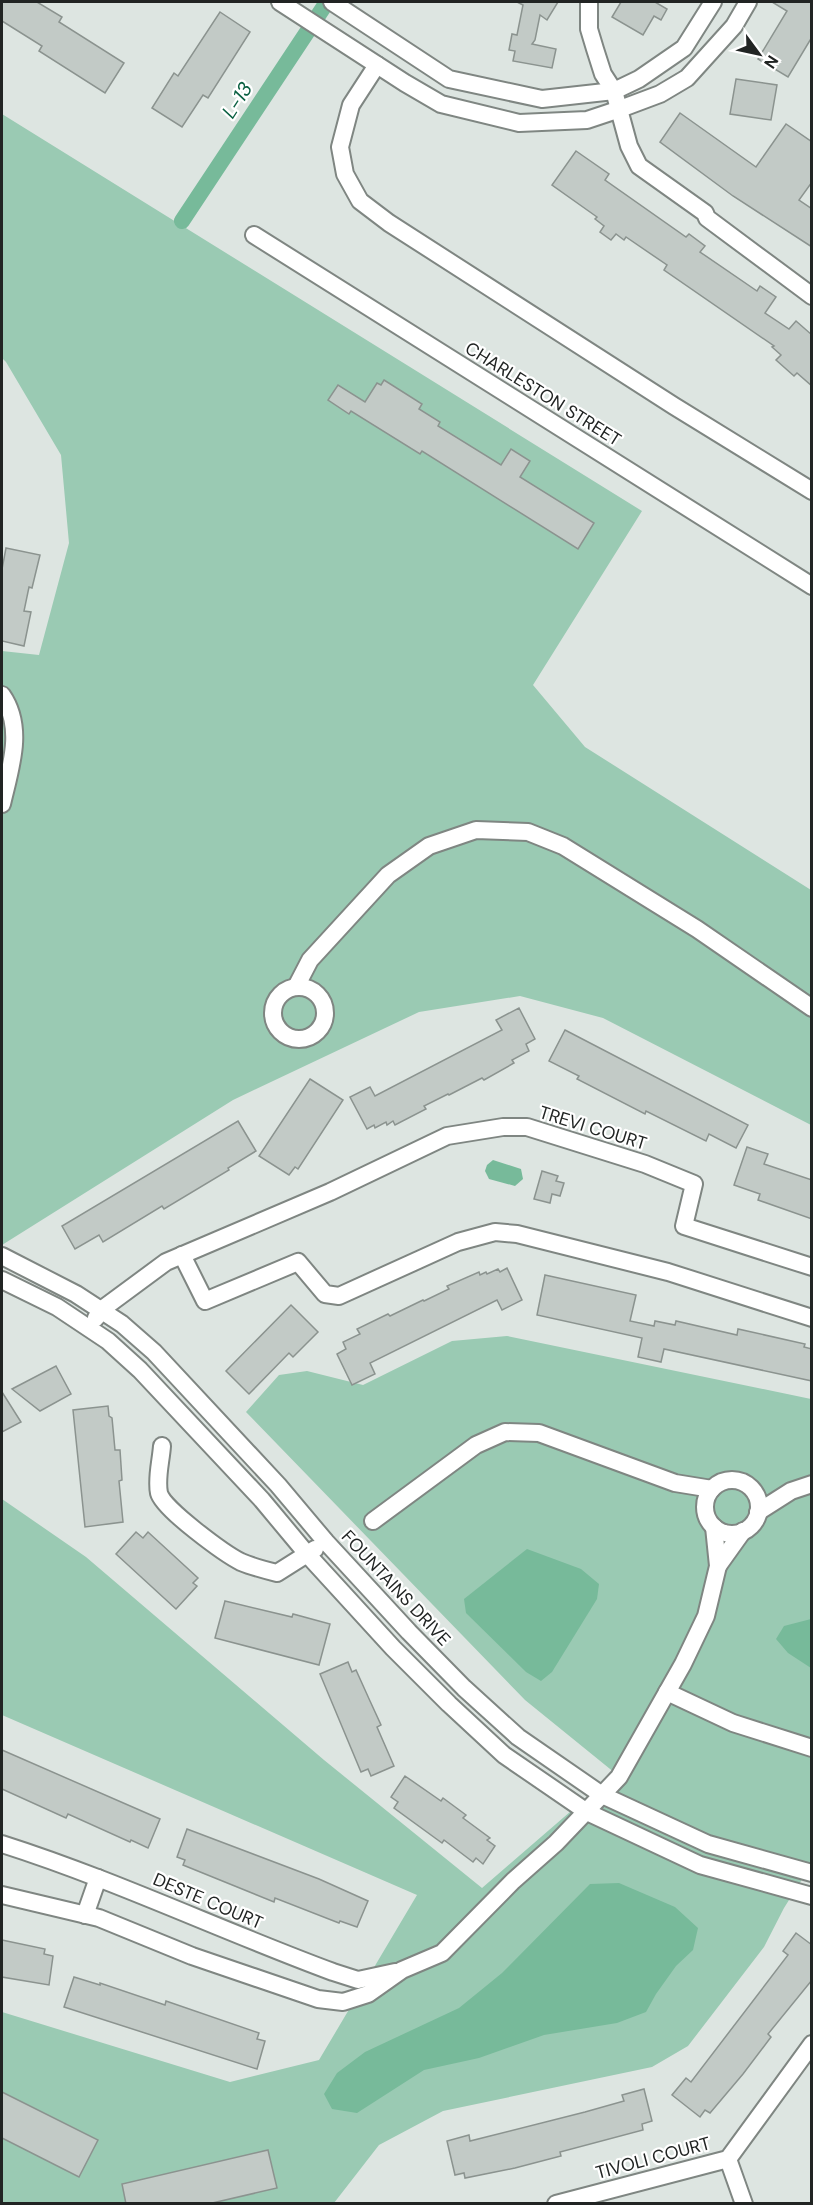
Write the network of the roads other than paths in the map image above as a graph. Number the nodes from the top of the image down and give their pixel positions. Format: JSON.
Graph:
{"nodes":[{"id":1,"x":332,"y":2,"type":"edge"},
{"id":2,"x":589,"y":2,"type":"edge"},
{"id":3,"x":713,"y":2,"type":"edge"},
{"id":4,"x":748,"y":2,"type":"edge"},
{"id":5,"x":282,"y":3,"type":"edge"},
{"id":6,"x":364,"y":22,"type":"junction"},
{"id":7,"x":348,"y":46,"type":"junction"},
{"id":8,"x":377,"y":64,"type":"junction"},
{"id":9,"x":614,"y":91,"type":"junction"},
{"id":10,"x":620,"y":110,"type":"junction"},
{"id":11,"x":254,"y":235,"type":"dead end"},
{"id":12,"x":812,"y":296,"type":"edge"},
{"id":13,"x":812,"y":491,"type":"edge"},
{"id":14,"x":812,"y":586,"type":"edge"},
{"id":15,"x":2,"y":695,"type":"edge"},
{"id":16,"x":2,"y":804,"type":"edge"},
{"id":17,"x":296,"y":987,"type":"dead end"},
{"id":18,"x":812,"y":1008,"type":"edge"},
{"id":19,"x":182,"y":1255,"type":"junction"},
{"id":20,"x":2,"y":1256,"type":"edge"},
{"id":21,"x":812,"y":1267,"type":"edge"},
{"id":22,"x":2,"y":1280,"type":"edge"},
{"id":23,"x":101,"y":1310,"type":"junction"},
{"id":24,"x":812,"y":1318,"type":"edge"},
{"id":25,"x":89,"y":1329,"type":"junction"},
{"id":26,"x":162,"y":1446,"type":"dead end"},
{"id":27,"x":675,"y":1483,"type":"junction"},
{"id":28,"x":812,"y":1484,"type":"edge"},
{"id":29,"x":750,"y":1487,"type":"junction"},
{"id":30,"x":712,"y":1489,"type":"junction"},
{"id":31,"x":791,"y":1491,"type":"junction"},
{"id":32,"x":704,"y":1507,"type":"junction"},
{"id":33,"x":758,"y":1512,"type":"junction"},
{"id":34,"x":373,"y":1521,"type":"dead end"},
{"id":35,"x":714,"y":1527,"type":"junction"},
{"id":36,"x":743,"y":1531,"type":"junction"},
{"id":37,"x":326,"y":1542,"type":"junction"},
{"id":38,"x":307,"y":1554,"type":"junction"},
{"id":39,"x":718,"y":1566,"type":"junction"},
{"id":40,"x":667,"y":1692,"type":"junction"},
{"id":41,"x":812,"y":1748,"type":"edge"},
{"id":42,"x":602,"y":1795,"type":"junction"},
{"id":43,"x":587,"y":1812,"type":"junction"},
{"id":44,"x":2,"y":1844,"type":"edge"},
{"id":45,"x":812,"y":1874,"type":"edge"},
{"id":46,"x":98,"y":1878,"type":"junction"},
{"id":47,"x":2,"y":1895,"type":"edge"},
{"id":48,"x":812,"y":1896,"type":"edge"},
{"id":49,"x":85,"y":1915,"type":"junction"},
{"id":50,"x":326,"y":1970,"type":"junction"},
{"id":51,"x":402,"y":1970,"type":"junction"},
{"id":52,"x":319,"y":1999,"type":"junction"},
{"id":53,"x":812,"y":2044,"type":"edge"},
{"id":54,"x":728,"y":2158,"type":"junction"},
{"id":55,"x":556,"y":2204,"type":"edge"},
{"id":56,"x":744,"y":2204,"type":"edge"}],
"edges":[{"from":1,"to":6,"type":"street"},
{"from":2,"to":9,"type":"street"},
{"from":3,"to":9,"type":"street"},
{"from":4,"to":10,"type":"street"},
{"from":5,"to":7,"type":"street"},
{"from":6,"to":7,"type":"street"},
{"from":6,"to":9,"type":"street"},
{"from":7,"to":8,"type":"street"},
{"from":8,"to":10,"type":"street"},
{"from":8,"to":13,"type":"street"},
{"from":9,"to":10,"type":"street"},
{"from":10,"to":12,"type":"street"},
{"from":11,"to":14,"type":"street","name":"CHARLESTON STREET"},
{"from":15,"to":16,"type":"street"},
{"from":17,"to":18,"type":"street"},
{"from":19,"to":21,"type":"street","name":"TREVI COURT"},
{"from":19,"to":23,"type":"street","name":"TREVI COURT"},
{"from":19,"to":24,"type":"street"},
{"from":20,"to":23,"type":"street","name":"FOUNTAINS DRIVE"},
{"from":22,"to":25,"type":"street"},
{"from":23,"to":25,"type":"street","name":"TREVI COURT"},
{"from":23,"to":37,"type":"street","name":"FOUNTAINS DRIVE"},
{"from":25,"to":38,"type":"street"},
{"from":26,"to":38,"type":"street"},
{"from":27,"to":30,"type":"street"},
{"from":27,"to":32,"type":"street"},
{"from":27,"to":34,"type":"street"},
{"from":28,"to":31,"type":"street"},
{"from":29,"to":30,"type":"street"},
{"from":29,"to":31,"type":"street"},
{"from":29,"to":33,"type":"street"},
{"from":30,"to":32,"type":"street"},
{"from":31,"to":33,"type":"street"},
{"from":32,"to":35,"type":"street"},
{"from":33,"to":36,"type":"street"},
{"from":35,"to":36,"type":"street"},
{"from":35,"to":39,"type":"street"},
{"from":36,"to":39,"type":"street"},
{"from":37,"to":38,"type":"street"},
{"from":37,"to":42,"type":"street","name":"FOUNTAINS DRIVE"},
{"from":38,"to":43,"type":"street"},
{"from":39,"to":40,"type":"street","name":"DESTE COURT"},
{"from":40,"to":41,"type":"street"},
{"from":40,"to":42,"type":"street","name":"DESTE COURT"},
{"from":42,"to":43,"type":"street","name":"DESTE COURT"},
{"from":42,"to":45,"type":"street","name":"FOUNTAINS DRIVE"},
{"from":43,"to":48,"type":"street"},
{"from":43,"to":51,"type":"street","name":"DESTE COURT"},
{"from":44,"to":46,"type":"street","name":"DESTE COURT"},
{"from":46,"to":49,"type":"street"},
{"from":46,"to":50,"type":"street","name":"DESTE COURT"},
{"from":47,"to":49,"type":"street","name":"DESTE COURT"},
{"from":49,"to":52,"type":"street","name":"DESTE COURT"},
{"from":50,"to":51,"type":"street","name":"DESTE COURT"},
{"from":50,"to":52,"type":"street"},
{"from":51,"to":52,"type":"street","name":"DESTE COURT"},
{"from":53,"to":54,"type":"street","name":"TIVOLI COURT"},
{"from":54,"to":55,"type":"street","name":"TIVOLI COURT"},
{"from":54,"to":56,"type":"street"}]}
